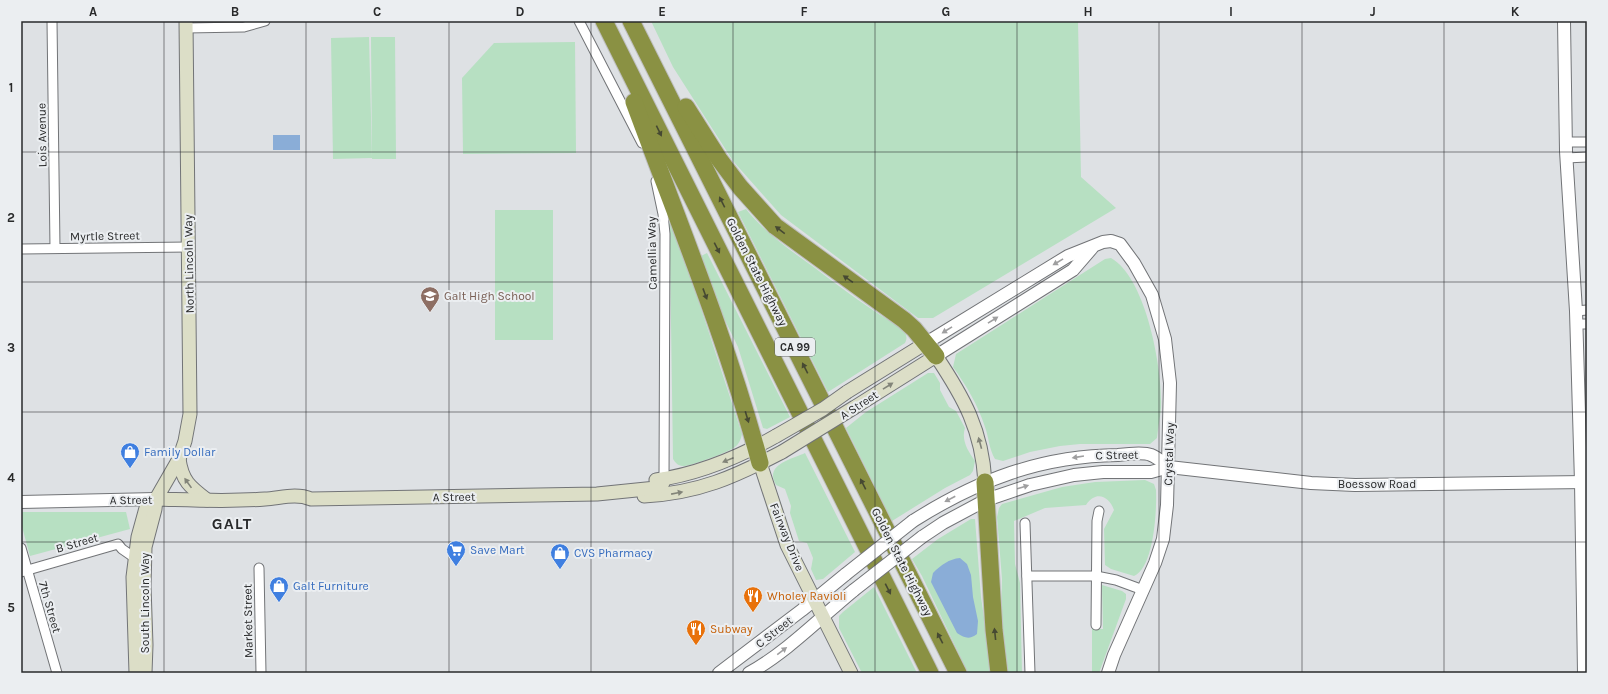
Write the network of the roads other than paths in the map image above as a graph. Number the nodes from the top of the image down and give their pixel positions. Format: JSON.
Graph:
{"nodes":[{"id":1,"x":52,"y":21,"type":"edge"},
{"id":2,"x":265,"y":21,"type":"edge"},
{"id":3,"x":579,"y":21,"type":"edge"},
{"id":4,"x":604,"y":21,"type":"edge"},
{"id":5,"x":631,"y":21,"type":"edge"},
{"id":6,"x":634,"y":21,"type":"edge"},
{"id":7,"x":1564,"y":21,"type":"edge"},
{"id":8,"x":186,"y":25,"type":"edge"},
{"id":9,"x":1566,"y":142,"type":"junction"},
{"id":10,"x":1587,"y":142,"type":"edge"},
{"id":11,"x":1587,"y":157,"type":"edge"},
{"id":12,"x":1566,"y":158,"type":"junction"},
{"id":13,"x":1111,"y":241,"type":"joint"},
{"id":14,"x":189,"y":247,"type":"junction"},
{"id":15,"x":1094,"y":247,"type":"junction"},
{"id":16,"x":55,"y":248,"type":"junction"},
{"id":17,"x":21,"y":249,"type":"edge"},
{"id":18,"x":1582,"y":310,"type":"edge"},
{"id":19,"x":1582,"y":324,"type":"edge"},
{"id":20,"x":931,"y":350,"type":"junction"},
{"id":21,"x":758,"y":455,"type":"junction"},
{"id":22,"x":179,"y":459,"type":"junction"},
{"id":23,"x":1169,"y":467,"type":"junction"},
{"id":24,"x":664,"y":479,"type":"junction"},
{"id":25,"x":985,"y":482,"type":"junction"},
{"id":26,"x":1584,"y":482,"type":"edge"},
{"id":27,"x":597,"y":494,"type":"junction"},
{"id":28,"x":156,"y":499,"type":"junction"},
{"id":29,"x":207,"y":500,"type":"junction"},
{"id":30,"x":986,"y":500,"type":"junction"},
{"id":31,"x":21,"y":502,"type":"edge"},
{"id":32,"x":1099,"y":511,"type":"dead end"},
{"id":33,"x":1026,"y":523,"type":"dead end"},
{"id":34,"x":21,"y":548,"type":"edge"},
{"id":35,"x":135,"y":558,"type":"junction"},
{"id":36,"x":259,"y":568,"type":"dead end"},
{"id":37,"x":24,"y":571,"type":"edge"},
{"id":38,"x":1027,"y":576,"type":"junction"},
{"id":39,"x":1096,"y":576,"type":"junction"},
{"id":40,"x":1143,"y":590,"type":"junction"},
{"id":41,"x":814,"y":600,"type":"junction"},
{"id":42,"x":823,"y":616,"type":"junction"},
{"id":43,"x":1096,"y":625,"type":"dead end"},
{"id":44,"x":744,"y":655,"type":"junction"},
{"id":45,"x":57,"y":673,"type":"edge"},
{"id":46,"x":136,"y":673,"type":"edge"},
{"id":47,"x":145,"y":673,"type":"edge"},
{"id":48,"x":261,"y":673,"type":"edge"},
{"id":49,"x":719,"y":673,"type":"edge"},
{"id":50,"x":727,"y":673,"type":"edge"},
{"id":51,"x":749,"y":673,"type":"edge"},
{"id":52,"x":851,"y":673,"type":"edge"},
{"id":53,"x":930,"y":673,"type":"edge"},
{"id":54,"x":958,"y":673,"type":"edge"},
{"id":55,"x":999,"y":673,"type":"edge"},
{"id":56,"x":1030,"y":673,"type":"edge"},
{"id":57,"x":1108,"y":673,"type":"edge"},
{"id":58,"x":1584,"y":673,"type":"edge"}],
"edges":[{"from":1,"to":16,"type":"street","name":"Lois Avenue"},
{"from":2,"to":8,"type":"street"},
{"from":3,"to":24,"type":"street","name":"Camellia Way"},
{"from":4,"to":21,"type":"highway","one_way":true},
{"from":4,"to":53,"type":"highway","name":"Golden State Highway","number":"CA 99","one_way":true},
{"from":54,"to":5,"type":"highway","name":"Golden State Highway","number":"CA 99","one_way":true},
{"from":20,"to":6,"type":"highway","one_way":true},
{"from":7,"to":9,"type":"street"},
{"from":8,"to":14,"type":"main road","name":"North Lincoln Way"},
{"from":9,"to":10,"type":"street"},
{"from":9,"to":12,"type":"street"},
{"from":11,"to":12,"type":"street"},
{"from":12,"to":18,"type":"street"},
{"from":13,"to":15,"type":"street","name":"A Street"},
{"from":13,"to":23,"type":"street","name":"Crystal Way"},
{"from":14,"to":16,"type":"street","name":"Myrtle Street"},
{"from":14,"to":22,"type":"main road","name":"North Lincoln Way"},
{"from":15,"to":20,"type":"street","name":"A Street","one_way":true},
{"from":20,"to":15,"type":"street","name":"A Street","one_way":true},
{"from":16,"to":17,"type":"street","name":"Myrtle Street"},
{"from":18,"to":19,"type":"street"},
{"from":19,"to":26,"type":"street"},
{"from":20,"to":21,"type":"main road","name":"A Street","bridge":true},
{"from":21,"to":20,"type":"main road","name":"A Street","one_way":true,"bridge":true},
{"from":25,"to":20,"type":"main road","one_way":true},
{"from":21,"to":24,"type":"main road","name":"A Street","one_way":true},
{"from":27,"to":21,"type":"main road","name":"A Street","one_way":true},
{"from":21,"to":41,"type":"main road","name":"Fairway Drive"},
{"from":22,"to":28,"type":"main road","name":"North Lincoln Way"},
{"from":29,"to":22,"type":"main road","one_way":true},
{"from":23,"to":25,"type":"street","name":"C Street","one_way":true},
{"from":23,"to":26,"type":"street","name":"Boessow Road"},
{"from":30,"to":23,"type":"street","name":"C Street","one_way":true},
{"from":23,"to":40,"type":"street","name":"Crystal Way"},
{"from":24,"to":27,"type":"main road","name":"A Street"},
{"from":25,"to":30,"type":"highway"},
{"from":25,"to":41,"type":"street","name":"C Street","one_way":true,"bridge":true},
{"from":26,"to":58,"type":"street"},
{"from":27,"to":29,"type":"main road","name":"A Street"},
{"from":28,"to":29,"type":"main road","name":"A Street"},
{"from":28,"to":31,"type":"street","name":"A Street"},
{"from":28,"to":35,"type":"main road","name":"South Lincoln Way"},
{"from":28,"to":47,"type":"main road","name":"South Lincoln Way"},
{"from":30,"to":42,"type":"street","name":"C Street","bridge":true},
{"from":55,"to":30,"type":"highway","one_way":true},
{"from":32,"to":39,"type":"street"},
{"from":33,"to":38,"type":"street"},
{"from":34,"to":37,"type":"street","name":"7th Street"},
{"from":35,"to":37,"type":"street","name":"B Street"},
{"from":35,"to":46,"type":"main road","name":"South Lincoln Way"},
{"from":36,"to":48,"type":"street","name":"Market Street"},
{"from":37,"to":45,"type":"street","name":"7th Street"},
{"from":38,"to":39,"type":"street"},
{"from":38,"to":56,"type":"street"},
{"from":39,"to":40,"type":"street"},
{"from":39,"to":43,"type":"street"},
{"from":40,"to":57,"type":"street","name":"Crystal Way"},
{"from":41,"to":42,"type":"main road","name":"Fairway Drive"},
{"from":41,"to":44,"type":"street","name":"C Street"},
{"from":51,"to":42,"type":"street","name":"C Street","one_way":true},
{"from":42,"to":52,"type":"main road","name":"Fairway Drive"},
{"from":44,"to":49,"type":"street","name":"C Street"},
{"from":44,"to":50,"type":"street"}]}
